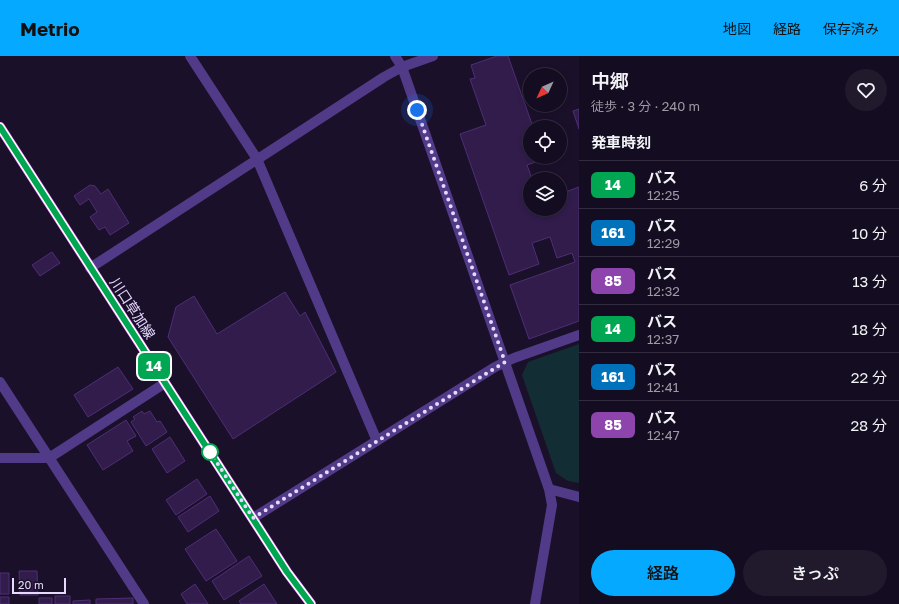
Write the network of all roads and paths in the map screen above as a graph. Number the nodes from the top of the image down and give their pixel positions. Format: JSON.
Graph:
{"nodes":[{"id":1,"x":190,"y":56,"type":"edge"},
{"id":2,"x":395,"y":56,"type":"edge"},
{"id":3,"x":432,"y":56,"type":"edge"},
{"id":4,"x":402,"y":67,"type":"junction"},
{"id":5,"x":0,"y":127,"type":"edge"},
{"id":6,"x":257,"y":159,"type":"junction"},
{"id":7,"x":90,"y":268,"type":"junction"},
{"id":8,"x":579,"y":335,"type":"edge"},
{"id":9,"x":505,"y":362,"type":"junction"},
{"id":10,"x":0,"y":382,"type":"edge"},
{"id":11,"x":165,"y":383,"type":"junction"},
{"id":12,"x":377,"y":441,"type":"junction"},
{"id":13,"x":0,"y":458,"type":"edge"},
{"id":14,"x":49,"y":458,"type":"junction"},
{"id":15,"x":549,"y":489,"type":"junction"},
{"id":16,"x":579,"y":497,"type":"edge"},
{"id":17,"x":253,"y":518,"type":"junction"},
{"id":18,"x":144,"y":604,"type":"edge"},
{"id":19,"x":311,"y":604,"type":"edge"},
{"id":20,"x":535,"y":604,"type":"edge"}],
"edges":[{"from":1,"to":6,"type":"street"},
{"from":2,"to":4,"type":"street"},
{"from":3,"to":4,"type":"street"},
{"from":4,"to":6,"type":"street"},
{"from":4,"to":9,"type":"street"},
{"from":5,"to":7,"type":"main road","name":"川口草加線"},
{"from":6,"to":7,"type":"street"},
{"from":6,"to":12,"type":"street"},
{"from":7,"to":11,"type":"main road","name":"川口草加線"},
{"from":8,"to":9,"type":"street"},
{"from":9,"to":12,"type":"street"},
{"from":9,"to":15,"type":"street"},
{"from":10,"to":14,"type":"street"},
{"from":11,"to":14,"type":"street"},
{"from":11,"to":17,"type":"main road","name":"川口草加線"},
{"from":12,"to":17,"type":"street"},
{"from":13,"to":14,"type":"street"},
{"from":14,"to":18,"type":"street"},
{"from":15,"to":16,"type":"street"},
{"from":15,"to":20,"type":"street"},
{"from":17,"to":19,"type":"main road","name":"川口草加線"}]}
